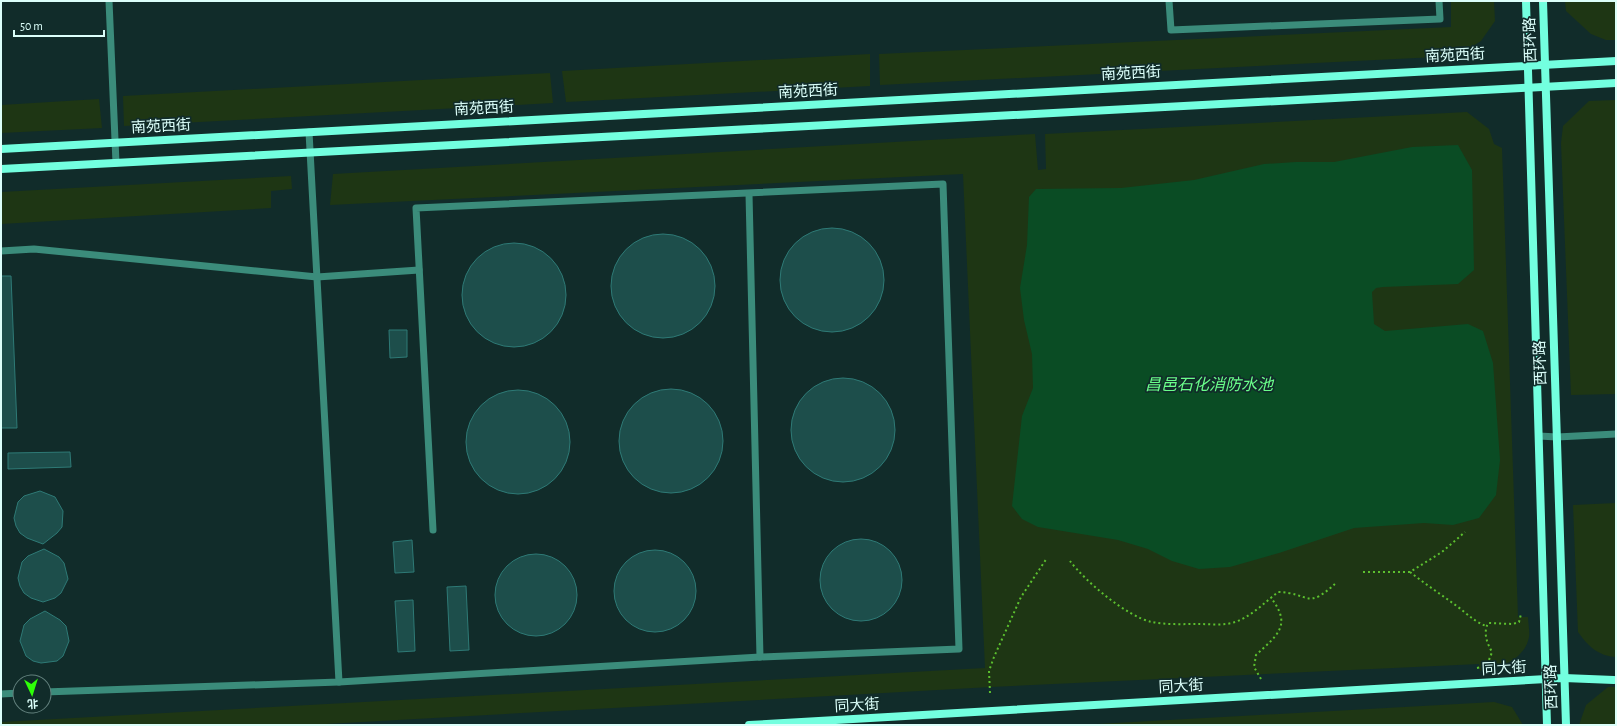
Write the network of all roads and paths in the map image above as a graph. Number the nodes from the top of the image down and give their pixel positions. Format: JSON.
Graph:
{"nodes":[{"id":1,"x":109,"y":1,"type":"edge"},
{"id":2,"x":1169,"y":1,"type":"edge"},
{"id":3,"x":1439,"y":1,"type":"edge"},
{"id":4,"x":1526,"y":1,"type":"edge"},
{"id":5,"x":1543,"y":1,"type":"edge"},
{"id":6,"x":1616,"y":61,"type":"edge"},
{"id":7,"x":1528,"y":65,"type":"junction"},
{"id":8,"x":1545,"y":66,"type":"junction"},
{"id":9,"x":1616,"y":83,"type":"edge"},
{"id":10,"x":1545,"y":86,"type":"junction"},
{"id":11,"x":1529,"y":87,"type":"junction"},
{"id":12,"x":309,"y":132,"type":"junction"},
{"id":13,"x":115,"y":142,"type":"junction"},
{"id":14,"x":1,"y":148,"type":"edge"},
{"id":15,"x":310,"y":152,"type":"junction"},
{"id":16,"x":116,"y":163,"type":"junction"},
{"id":17,"x":1,"y":169,"type":"edge"},
{"id":18,"x":749,"y":194,"type":"junction"},
{"id":19,"x":1,"y":251,"type":"edge"},
{"id":20,"x":419,"y":270,"type":"junction"},
{"id":21,"x":317,"y":277,"type":"junction"},
{"id":22,"x":1616,"y":434,"type":"edge"},
{"id":23,"x":1539,"y":436,"type":"junction"},
{"id":24,"x":1557,"y":437,"type":"junction"},
{"id":25,"x":433,"y":530,"type":"dead end"},
{"id":26,"x":1465,"y":532,"type":"dead end"},
{"id":27,"x":1047,"y":558,"type":"dead end"},
{"id":28,"x":1070,"y":561,"type":"dead end"},
{"id":29,"x":1363,"y":572,"type":"dead end"},
{"id":30,"x":1410,"y":572,"type":"junction"},
{"id":31,"x":1337,"y":582,"type":"dead end"},
{"id":32,"x":1271,"y":597,"type":"junction"},
{"id":33,"x":1521,"y":614,"type":"dead end"},
{"id":34,"x":1486,"y":626,"type":"junction"},
{"id":35,"x":760,"y":657,"type":"junction"},
{"id":36,"x":1477,"y":668,"type":"dead end"},
{"id":37,"x":1564,"y":678,"type":"junction"},
{"id":38,"x":1261,"y":679,"type":"dead end"},
{"id":39,"x":1546,"y":679,"type":"junction"},
{"id":40,"x":1614,"y":680,"type":"dead end"},
{"id":41,"x":339,"y":682,"type":"junction"},
{"id":42,"x":52,"y":692,"type":"edge"},
{"id":43,"x":12,"y":693,"type":"edge"},
{"id":44,"x":990,"y":693,"type":"dead end"},
{"id":45,"x":1,"y":694,"type":"edge"},
{"id":46,"x":749,"y":725,"type":"edge"},
{"id":47,"x":1547,"y":725,"type":"edge"},
{"id":48,"x":1566,"y":725,"type":"edge"}],
"edges":[{"from":1,"to":13,"type":"lane"},
{"from":2,"to":3,"type":"lane"},
{"from":4,"to":7,"type":"main road","name":"西环路"},
{"from":5,"to":8,"type":"main road","name":"西环路"},
{"from":6,"to":8,"type":"main road","name":"南苑西街"},
{"from":7,"to":8,"type":"main road","name":"南苑西街"},
{"from":7,"to":11,"type":"main road","name":"西环路"},
{"from":7,"to":12,"type":"main road","name":"南苑西街"},
{"from":8,"to":10,"type":"main road","name":"西环路"},
{"from":9,"to":10,"type":"main road"},
{"from":10,"to":11,"type":"main road"},
{"from":10,"to":24,"type":"main road","name":"西环路"},
{"from":11,"to":15,"type":"main road"},
{"from":11,"to":23,"type":"main road","name":"西环路"},
{"from":12,"to":13,"type":"main road","name":"南苑西街"},
{"from":12,"to":15,"type":"lane"},
{"from":13,"to":14,"type":"main road","name":"南苑西街"},
{"from":13,"to":16,"type":"lane"},
{"from":15,"to":16,"type":"main road"},
{"from":15,"to":21,"type":"lane"},
{"from":16,"to":17,"type":"main road"},
{"from":18,"to":20,"type":"lane"},
{"from":18,"to":35,"type":"lane"},
{"from":18,"to":35,"type":"lane"},
{"from":19,"to":21,"type":"lane"},
{"from":20,"to":21,"type":"lane"},
{"from":20,"to":25,"type":"lane"},
{"from":21,"to":41,"type":"lane"},
{"from":22,"to":24,"type":"lane"},
{"from":23,"to":24,"type":"lane"},
{"from":23,"to":39,"type":"main road","name":"西环路"},
{"from":24,"to":37,"type":"main road","name":"西环路"},
{"from":26,"to":30,"type":"path"},
{"from":27,"to":44,"type":"path"},
{"from":28,"to":32,"type":"path"},
{"from":29,"to":30,"type":"path"},
{"from":30,"to":34,"type":"path"},
{"from":31,"to":32,"type":"path"},
{"from":32,"to":38,"type":"path"},
{"from":33,"to":34,"type":"path"},
{"from":34,"to":36,"type":"path"},
{"from":35,"to":41,"type":"lane"},
{"from":37,"to":39,"type":"main road","name":"同大街"},
{"from":37,"to":40,"type":"main road","name":"同大街"},
{"from":37,"to":48,"type":"main road","name":"西环路"},
{"from":39,"to":46,"type":"main road","name":"同大街"},
{"from":39,"to":47,"type":"main road","name":"西环路"},
{"from":41,"to":42,"type":"lane"},
{"from":43,"to":45,"type":"lane"}]}
